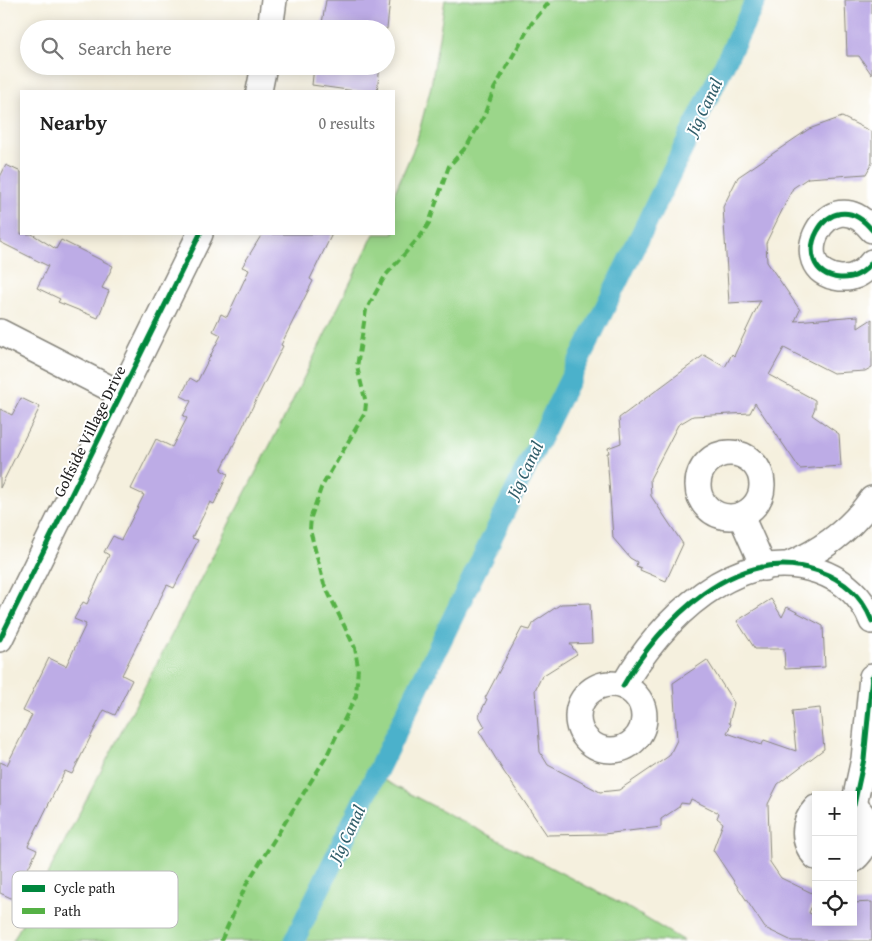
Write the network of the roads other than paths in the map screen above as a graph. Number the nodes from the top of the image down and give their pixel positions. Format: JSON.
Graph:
{"nodes":[{"id":1,"x":274,"y":0,"type":"edge"},
{"id":2,"x":271,"y":20,"type":"edge"},
{"id":3,"x":262,"y":75,"type":"edge"},
{"id":4,"x":259,"y":90,"type":"edge"},
{"id":5,"x":872,"y":230,"type":"edge"},
{"id":6,"x":200,"y":235,"type":"edge"},
{"id":7,"x":872,"y":262,"type":"edge"},
{"id":8,"x":0,"y":332,"type":"edge"},
{"id":9,"x":121,"y":394,"type":"junction"},
{"id":10,"x":872,"y":499,"type":"edge"},
{"id":11,"x":741,"y":516,"type":"dead end"},
{"id":12,"x":790,"y":564,"type":"junction"},
{"id":13,"x":764,"y":568,"type":"junction"},
{"id":14,"x":872,"y":621,"type":"edge"},
{"id":15,"x":0,"y":639,"type":"edge"},
{"id":16,"x":872,"y":677,"type":"edge"},
{"id":17,"x":623,"y":686,"type":"dead end"},
{"id":18,"x":857,"y":791,"type":"edge"},
{"id":19,"x":857,"y":809,"type":"edge"},
{"id":20,"x":812,"y":812,"type":"edge"},
{"id":21,"x":812,"y":852,"type":"edge"},
{"id":22,"x":857,"y":856,"type":"edge"}],
"edges":[{"from":1,"to":2,"type":"street"},
{"from":3,"to":4,"type":"street"},
{"from":5,"to":7,"type":"street"},
{"from":6,"to":9,"type":"street","name":"Golfside Village Drive"},
{"from":8,"to":9,"type":"street"},
{"from":9,"to":15,"type":"street","name":"Golfside Village Drive"},
{"from":10,"to":12,"type":"street"},
{"from":11,"to":13,"type":"street"},
{"from":12,"to":13,"type":"street"},
{"from":12,"to":14,"type":"street"},
{"from":13,"to":17,"type":"street"},
{"from":16,"to":18,"type":"street"},
{"from":19,"to":22,"type":"street"},
{"from":20,"to":21,"type":"street"}]}
